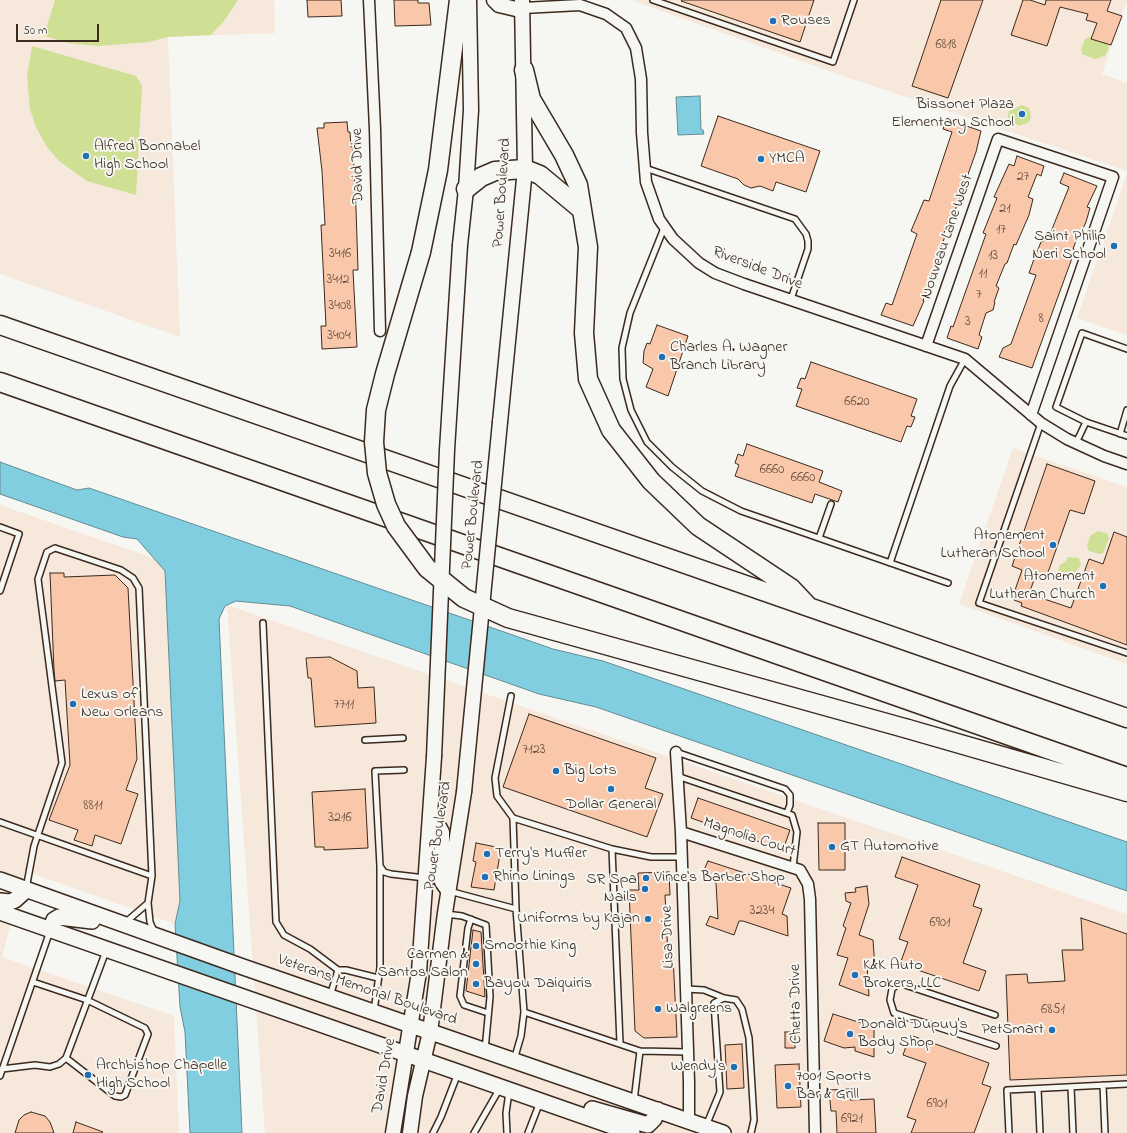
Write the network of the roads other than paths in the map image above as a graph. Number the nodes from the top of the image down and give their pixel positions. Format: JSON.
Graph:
{"nodes":[{"id":1,"x":369,"y":0,"type":"edge"},
{"id":2,"x":459,"y":0,"type":"edge"},
{"id":3,"x":470,"y":0,"type":"edge"},
{"id":4,"x":494,"y":0,"type":"edge"},
{"id":5,"x":653,"y":0,"type":"edge"},
{"id":6,"x":854,"y":0,"type":"edge"},
{"id":7,"x":522,"y":4,"type":"edge"},
{"id":8,"x":524,"y":70,"type":"junction"},
{"id":9,"x":645,"y":168,"type":"junction"},
{"id":10,"x":525,"y":169,"type":"junction"},
{"id":11,"x":466,"y":189,"type":"junction"},
{"id":12,"x":582,"y":210,"type":"junction"},
{"id":13,"x":665,"y":227,"type":"junction"},
{"id":14,"x":791,"y":299,"type":"junction"},
{"id":15,"x":0,"y":325,"type":"edge"},
{"id":16,"x":380,"y":331,"type":"dead end"},
{"id":17,"x":926,"y":346,"type":"junction"},
{"id":18,"x":1127,"y":349,"type":"edge"},
{"id":19,"x":965,"y":359,"type":"junction"},
{"id":20,"x":0,"y":382,"type":"edge"},
{"id":21,"x":1127,"y":410,"type":"edge"},
{"id":22,"x":1031,"y":414,"type":"junction"},
{"id":23,"x":1086,"y":422,"type":"junction"},
{"id":24,"x":1041,"y":423,"type":"junction"},
{"id":25,"x":1120,"y":434,"type":"junction"},
{"id":26,"x":1127,"y":436,"type":"edge"},
{"id":27,"x":1076,"y":443,"type":"junction"},
{"id":28,"x":1127,"y":464,"type":"edge"},
{"id":29,"x":831,"y":504,"type":"dead end"},
{"id":30,"x":0,"y":527,"type":"edge"},
{"id":31,"x":820,"y":538,"type":"junction"},
{"id":32,"x":890,"y":562,"type":"junction"},
{"id":33,"x":948,"y":583,"type":"dead end"},
{"id":34,"x":0,"y":591,"type":"edge"},
{"id":35,"x":810,"y":608,"type":"junction"},
{"id":36,"x":263,"y":623,"type":"dead end"},
{"id":37,"x":1127,"y":653,"type":"edge"},
{"id":38,"x":511,"y":696,"type":"dead end"},
{"id":39,"x":1127,"y":718,"type":"edge"},
{"id":40,"x":403,"y":738,"type":"dead end"},
{"id":41,"x":365,"y":740,"type":"dead end"},
{"id":42,"x":676,"y":752,"type":"joint"},
{"id":43,"x":404,"y":770,"type":"dead end"},
{"id":44,"x":677,"y":776,"type":"junction"},
{"id":45,"x":1127,"y":777,"type":"edge"},
{"id":46,"x":1127,"y":792,"type":"edge"},
{"id":47,"x":430,"y":812,"type":"junction"},
{"id":48,"x":787,"y":813,"type":"junction"},
{"id":49,"x":513,"y":818,"type":"junction"},
{"id":50,"x":0,"y":822,"type":"edge"},
{"id":51,"x":681,"y":832,"type":"junction"},
{"id":52,"x":38,"y":835,"type":"junction"},
{"id":53,"x":612,"y":849,"type":"junction"},
{"id":54,"x":682,"y":857,"type":"junction"},
{"id":55,"x":380,"y":866,"type":"junction"},
{"id":56,"x":793,"y":867,"type":"junction"},
{"id":57,"x":152,"y":876,"type":"junction"},
{"id":58,"x":804,"y":876,"type":"joint"},
{"id":59,"x":426,"y":878,"type":"junction"},
{"id":60,"x":0,"y":880,"type":"edge"},
{"id":61,"x":26,"y":890,"type":"junction"},
{"id":62,"x":448,"y":891,"type":"junction"},
{"id":63,"x":0,"y":901,"type":"edge"},
{"id":64,"x":148,"y":903,"type":"junction"},
{"id":65,"x":516,"y":909,"type":"junction"},
{"id":66,"x":0,"y":912,"type":"edge"},
{"id":67,"x":445,"y":913,"type":"junction"},
{"id":68,"x":471,"y":919,"type":"junction"},
{"id":69,"x":123,"y":925,"type":"junction"},
{"id":70,"x":50,"y":930,"type":"junction"},
{"id":71,"x":160,"y":937,"type":"junction"},
{"id":72,"x":107,"y":949,"type":"junction"},
{"id":73,"x":338,"y":970,"type":"junction"},
{"id":74,"x":378,"y":978,"type":"junction"},
{"id":75,"x":32,"y":982,"type":"junction"},
{"id":76,"x":686,"y":989,"type":"junction"},
{"id":77,"x":330,"y":997,"type":"junction"},
{"id":78,"x":724,"y":998,"type":"junction"},
{"id":79,"x":87,"y":1000,"type":"junction"},
{"id":80,"x":374,"y":1012,"type":"junction"},
{"id":81,"x":524,"y":1012,"type":"junction"},
{"id":82,"x":488,"y":1013,"type":"junction"},
{"id":83,"x":995,"y":1015,"type":"dead end"},
{"id":84,"x":412,"y":1025,"type":"junction"},
{"id":85,"x":430,"y":1032,"type":"junction"},
{"id":86,"x":620,"y":1043,"type":"junction"},
{"id":87,"x":996,"y":1046,"type":"dead end"},
{"id":88,"x":484,"y":1050,"type":"junction"},
{"id":89,"x":640,"y":1051,"type":"junction"},
{"id":90,"x":688,"y":1052,"type":"junction"},
{"id":91,"x":406,"y":1054,"type":"junction"},
{"id":92,"x":66,"y":1058,"type":"junction"},
{"id":93,"x":424,"y":1061,"type":"junction"},
{"id":94,"x":514,"y":1061,"type":"junction"},
{"id":95,"x":2,"y":1069,"type":"junction"},
{"id":96,"x":458,"y":1072,"type":"junction"},
{"id":97,"x":0,"y":1076,"type":"edge"},
{"id":98,"x":1127,"y":1084,"type":"edge"},
{"id":99,"x":1103,"y":1086,"type":"junction"},
{"id":100,"x":1071,"y":1087,"type":"junction"},
{"id":101,"x":1038,"y":1089,"type":"junction"},
{"id":102,"x":510,"y":1091,"type":"junction"},
{"id":103,"x":540,"y":1101,"type":"junction"},
{"id":104,"x":634,"y":1102,"type":"junction"},
{"id":105,"x":658,"y":1110,"type":"junction"},
{"id":106,"x":688,"y":1121,"type":"junction"},
{"id":107,"x":706,"y":1127,"type":"junction"},
{"id":108,"x":393,"y":1133,"type":"edge"},
{"id":109,"x":410,"y":1133,"type":"edge"},
{"id":110,"x":433,"y":1133,"type":"edge"},
{"id":111,"x":474,"y":1133,"type":"edge"},
{"id":112,"x":507,"y":1133,"type":"edge"},
{"id":113,"x":528,"y":1133,"type":"edge"},
{"id":114,"x":632,"y":1133,"type":"edge"},
{"id":115,"x":723,"y":1133,"type":"edge"},
{"id":116,"x":752,"y":1133,"type":"edge"},
{"id":117,"x":815,"y":1133,"type":"edge"},
{"id":118,"x":1009,"y":1133,"type":"edge"},
{"id":119,"x":1040,"y":1133,"type":"edge"},
{"id":120,"x":1073,"y":1133,"type":"edge"},
{"id":121,"x":1105,"y":1133,"type":"edge"}],
"edges":[{"from":1,"to":16,"type":"street","name":"David Drive"},
{"from":2,"to":46,"type":"highway","bridge":true},
{"from":3,"to":11,"type":"main road","name":"Power Boulevard"},
{"from":4,"to":7,"type":"main road"},
{"from":5,"to":6,"type":"lane"},
{"from":7,"to":8,"type":"main road","name":"Power Boulevard"},
{"from":7,"to":9,"type":"street","name":"Riverside Drive"},
{"from":8,"to":10,"type":"main road","name":"Power Boulevard"},
{"from":8,"to":12,"type":"highway"},
{"from":9,"to":13,"type":"street","name":"Riverside Drive"},
{"from":9,"to":14,"type":"lane"},
{"from":10,"to":11,"type":"highway"},
{"from":10,"to":12,"type":"highway"},
{"from":10,"to":62,"type":"main road","name":"Power Boulevard","bridge":true},
{"from":11,"to":47,"type":"main road","name":"Power Boulevard","bridge":true},
{"from":12,"to":35,"type":"highway"},
{"from":13,"to":14,"type":"street","name":"Riverside Drive"},
{"from":13,"to":31,"type":"lane"},
{"from":14,"to":17,"type":"street","name":"Riverside Drive"},
{"from":15,"to":35,"type":"highway"},
{"from":17,"to":19,"type":"street","name":"Riverside Drive"},
{"from":17,"to":22,"type":"street","name":"Nouveau Lane West"},
{"from":18,"to":23,"type":"lane"},
{"from":19,"to":22,"type":"street","name":"Riverside Drive"},
{"from":19,"to":32,"type":"lane"},
{"from":20,"to":45,"type":"highway"},
{"from":21,"to":25,"type":"lane"},
{"from":22,"to":24,"type":"street","name":"Riverside Drive"},
{"from":23,"to":25,"type":"lane"},
{"from":23,"to":27,"type":"lane"},
{"from":24,"to":27,"type":"street","name":"Riverside Drive"},
{"from":24,"to":37,"type":"lane"},
{"from":25,"to":26,"type":"lane"},
{"from":27,"to":28,"type":"street","name":"Riverside Drive"},
{"from":29,"to":31,"type":"lane"},
{"from":30,"to":34,"type":"lane"},
{"from":31,"to":32,"type":"lane"},
{"from":32,"to":33,"type":"lane"},
{"from":35,"to":39,"type":"highway"},
{"from":36,"to":73,"type":"lane"},
{"from":38,"to":49,"type":"lane"},
{"from":40,"to":41,"type":"lane"},
{"from":42,"to":44,"type":"street","name":"Lisa Drive"},
{"from":42,"to":48,"type":"lane"},
{"from":43,"to":55,"type":"lane"},
{"from":44,"to":48,"type":"lane"},
{"from":44,"to":51,"type":"street","name":"Lisa Drive"},
{"from":47,"to":59,"type":"main road","name":"Power Boulevard"},
{"from":47,"to":62,"type":"main road"},
{"from":48,"to":56,"type":"lane"},
{"from":49,"to":53,"type":"lane"},
{"from":49,"to":65,"type":"lane"},
{"from":50,"to":52,"type":"lane"},
{"from":51,"to":54,"type":"street","name":"Lisa Drive"},
{"from":51,"to":56,"type":"street","name":"Magnolia Court"},
{"from":52,"to":57,"type":"lane"},
{"from":52,"to":57,"type":"lane"},
{"from":52,"to":61,"type":"lane"},
{"from":53,"to":54,"type":"lane"},
{"from":53,"to":86,"type":"lane"},
{"from":54,"to":76,"type":"street","name":"Lisa Drive"},
{"from":55,"to":59,"type":"lane"},
{"from":55,"to":74,"type":"lane"},
{"from":56,"to":58,"type":"street","name":"Magnolia Court"},
{"from":57,"to":64,"type":"lane"},
{"from":58,"to":117,"type":"street","name":"Chetta Drive"},
{"from":59,"to":84,"type":"main road","name":"Power Boulevard"},
{"from":60,"to":61,"type":"main road","name":"Veterans Memorial Boulevard"},
{"from":61,"to":63,"type":"main road"},
{"from":61,"to":69,"type":"main road","name":"Veterans Memorial Boulevard"},
{"from":62,"to":65,"type":"lane"},
{"from":62,"to":67,"type":"main road","name":"Power Boulevard"},
{"from":64,"to":69,"type":"lane"},
{"from":64,"to":71,"type":"lane"},
{"from":65,"to":81,"type":"lane"},
{"from":66,"to":70,"type":"main road"},
{"from":67,"to":68,"type":"lane"},
{"from":67,"to":85,"type":"main road","name":"Power Boulevard"},
{"from":68,"to":82,"type":"lane"},
{"from":68,"to":82,"type":"lane"},
{"from":69,"to":70,"type":"main road"},
{"from":69,"to":71,"type":"main road","name":"Veterans Memorial Boulevard"},
{"from":70,"to":72,"type":"main road"},
{"from":70,"to":75,"type":"lane"},
{"from":71,"to":77,"type":"main road","name":"Veterans Memorial Boulevard"},
{"from":72,"to":79,"type":"lane"},
{"from":72,"to":91,"type":"main road"},
{"from":73,"to":74,"type":"lane"},
{"from":73,"to":77,"type":"lane"},
{"from":74,"to":80,"type":"lane"},
{"from":75,"to":79,"type":"lane"},
{"from":75,"to":95,"type":"lane"},
{"from":76,"to":78,"type":"lane"},
{"from":76,"to":90,"type":"street","name":"Lisa Drive"},
{"from":77,"to":80,"type":"main road","name":"Veterans Memorial Boulevard"},
{"from":78,"to":107,"type":"lane"},
{"from":78,"to":116,"type":"lane"},
{"from":79,"to":92,"type":"lane"},
{"from":79,"to":92,"type":"lane"},
{"from":80,"to":84,"type":"main road","name":"Veterans Memorial Boulevard"},
{"from":81,"to":86,"type":"lane"},
{"from":81,"to":94,"type":"lane"},
{"from":82,"to":88,"type":"lane"},
{"from":83,"to":87,"type":"lane"},
{"from":84,"to":85,"type":"main road","name":"Veterans Memorial Boulevard"},
{"from":84,"to":91,"type":"main road","name":"David Drive"},
{"from":85,"to":88,"type":"main road","name":"Veterans Memorial Boulevard"},
{"from":85,"to":93,"type":"main road","name":"David Drive"},
{"from":86,"to":89,"type":"lane"},
{"from":88,"to":94,"type":"main road","name":"Veterans Memorial Boulevard"},
{"from":89,"to":90,"type":"lane"},
{"from":89,"to":104,"type":"lane"},
{"from":90,"to":106,"type":"street","name":"Lisa Drive"},
{"from":91,"to":93,"type":"main road"},
{"from":91,"to":108,"type":"main road","name":"David Drive"},
{"from":92,"to":95,"type":"lane"},
{"from":93,"to":96,"type":"main road"},
{"from":93,"to":109,"type":"main road","name":"David Drive"},
{"from":94,"to":104,"type":"main road","name":"Veterans Memorial Boulevard"},
{"from":95,"to":97,"type":"lane"},
{"from":96,"to":102,"type":"main road"},
{"from":96,"to":110,"type":"lane"},
{"from":98,"to":99,"type":"lane"},
{"from":99,"to":100,"type":"lane"},
{"from":99,"to":121,"type":"lane"},
{"from":100,"to":101,"type":"lane"},
{"from":100,"to":120,"type":"lane"},
{"from":101,"to":118,"type":"lane"},
{"from":101,"to":119,"type":"lane"},
{"from":102,"to":103,"type":"main road"},
{"from":102,"to":105,"type":"main road"},
{"from":102,"to":111,"type":"lane"},
{"from":102,"to":112,"type":"lane"},
{"from":103,"to":113,"type":"lane"},
{"from":103,"to":114,"type":"main road"},
{"from":104,"to":105,"type":"main road","name":"Veterans Memorial Boulevard"},
{"from":105,"to":106,"type":"main road","name":"Veterans Memorial Boulevard"},
{"from":106,"to":107,"type":"main road","name":"Veterans Memorial Boulevard"},
{"from":107,"to":115,"type":"main road","name":"Veterans Memorial Boulevard"}]}
